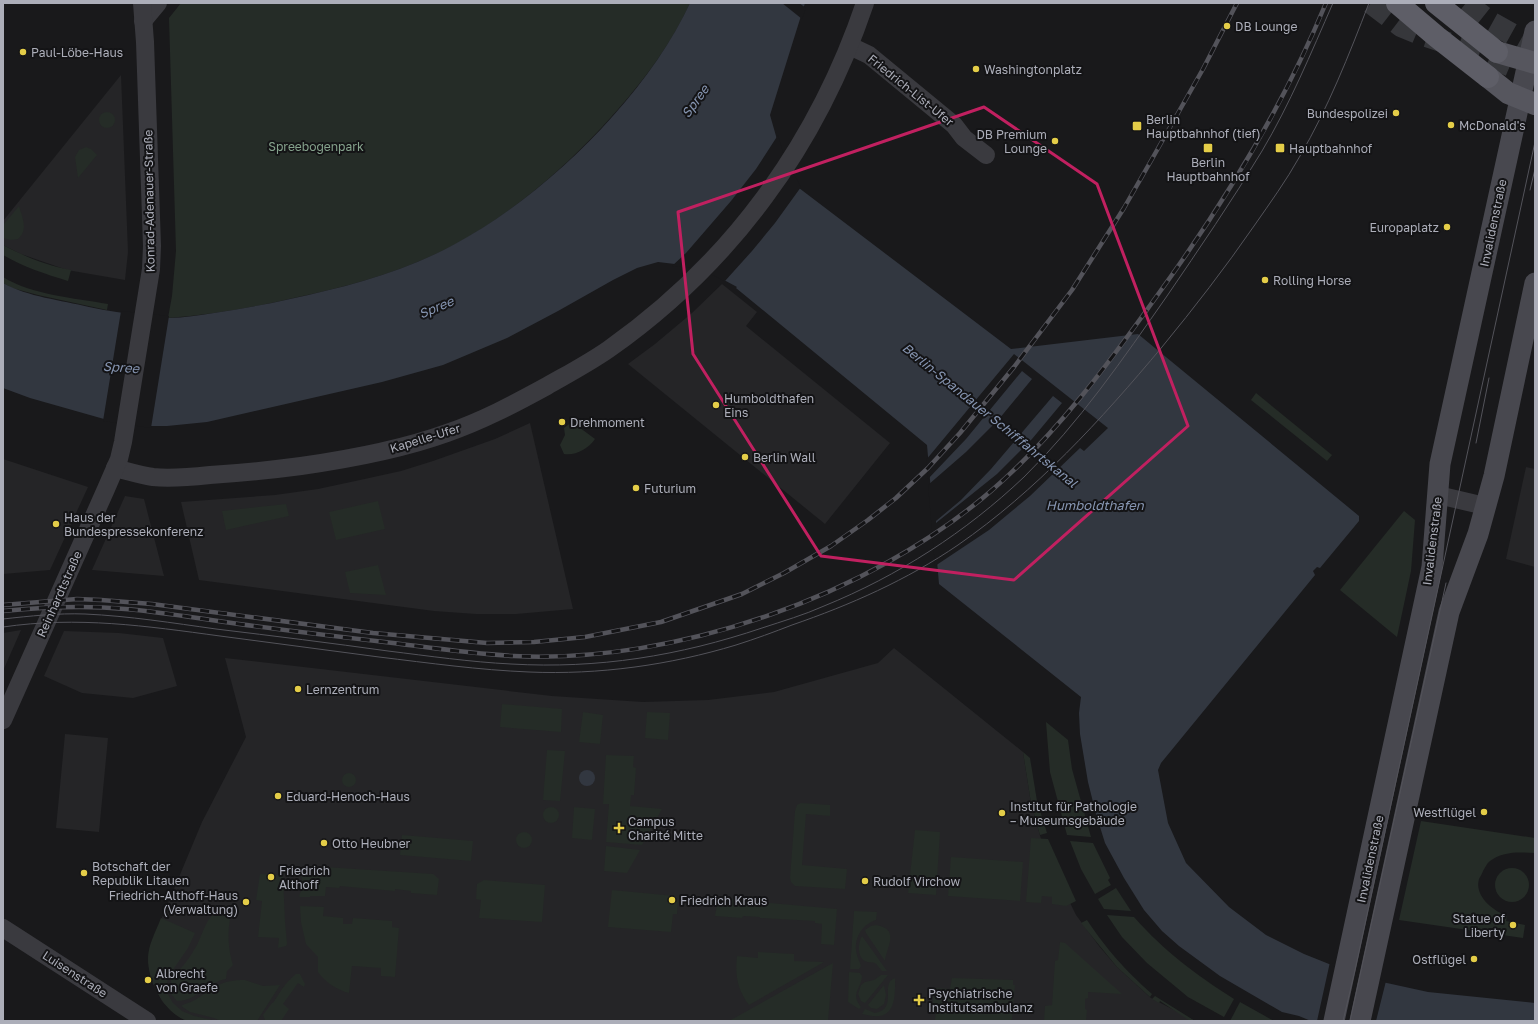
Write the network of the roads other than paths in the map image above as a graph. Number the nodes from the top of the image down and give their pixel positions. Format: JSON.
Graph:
{"nodes":[{"id":1,"x":142,"y":3,"type":"edge"},
{"id":2,"x":158,"y":3,"type":"edge"},
{"id":3,"x":865,"y":3,"type":"edge"},
{"id":4,"x":1397,"y":3,"type":"edge"},
{"id":5,"x":1436,"y":3,"type":"edge"},
{"id":6,"x":143,"y":21,"type":"junction"},
{"id":7,"x":1535,"y":31,"type":"edge"},
{"id":8,"x":850,"y":46,"type":"junction"},
{"id":9,"x":1497,"y":52,"type":"joint"},
{"id":10,"x":1532,"y":62,"type":"edge"},
{"id":11,"x":1488,"y":77,"type":"joint"},
{"id":12,"x":1527,"y":101,"type":"edge"},
{"id":13,"x":986,"y":155,"type":"dead end"},
{"id":14,"x":1535,"y":283,"type":"edge"},
{"id":15,"x":115,"y":468,"type":"junction"},
{"id":16,"x":1438,"y":495,"type":"junction"},
{"id":17,"x":1485,"y":506,"type":"junction"},
{"id":18,"x":3,"y":720,"type":"edge"},
{"id":19,"x":3,"y":928,"type":"edge"},
{"id":20,"x":147,"y":1021,"type":"edge"},
{"id":21,"x":1334,"y":1021,"type":"edge"},
{"id":22,"x":1360,"y":1021,"type":"edge"}],
"edges":[{"from":1,"to":6,"type":"street","name":"Konrad-Adenauer-Straße"},
{"from":2,"to":6,"type":"street"},
{"from":3,"to":8,"type":"street","name":"Kapelle-Ufer"},
{"from":4,"to":11,"type":"highway"},
{"from":5,"to":9,"type":"highway"},
{"from":6,"to":15,"type":"street","name":"Konrad-Adenauer-Straße"},
{"from":7,"to":10,"type":"main road","name":"Invalidenstraße"},
{"from":8,"to":13,"type":"street","name":"Friedrich-List-Ufer"},
{"from":8,"to":15,"type":"street","name":"Kapelle-Ufer"},
{"from":9,"to":10,"type":"main road"},
{"from":10,"to":12,"type":"main road","name":"Invalidenstraße"},
{"from":11,"to":12,"type":"main road"},
{"from":12,"to":16,"type":"main road","name":"Invalidenstraße"},
{"from":14,"to":17,"type":"main road","name":"Invalidenstraße"},
{"from":15,"to":18,"type":"street","name":"Reinhardtstraße"},
{"from":16,"to":17,"type":"street"},
{"from":16,"to":21,"type":"main road","name":"Invalidenstraße"},
{"from":17,"to":22,"type":"main road","name":"Invalidenstraße"},
{"from":19,"to":20,"type":"street","name":"Luisenstraße"}]}
